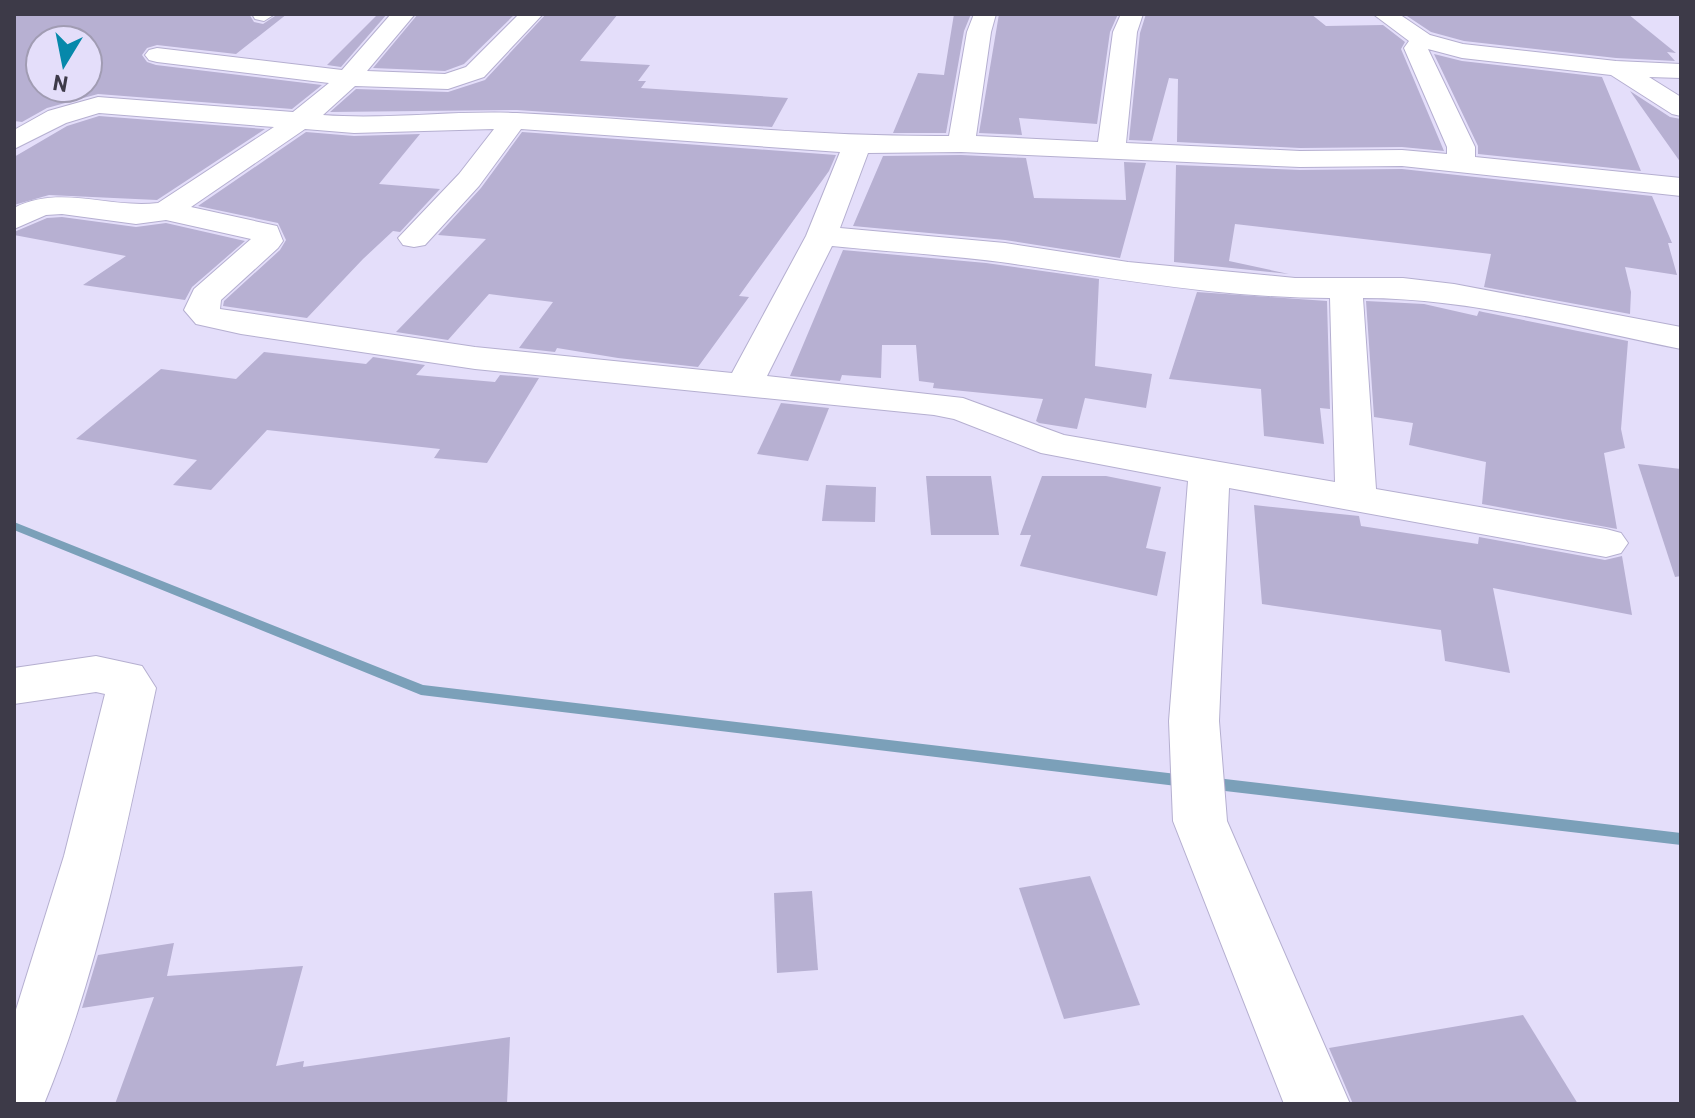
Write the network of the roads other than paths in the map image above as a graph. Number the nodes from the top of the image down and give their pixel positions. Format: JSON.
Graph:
{"nodes":[{"id":1,"x":404,"y":14,"type":"edge"},
{"id":2,"x":532,"y":14,"type":"edge"},
{"id":3,"x":985,"y":14,"type":"edge"},
{"id":4,"x":1132,"y":14,"type":"edge"},
{"id":5,"x":1384,"y":14,"type":"edge"},
{"id":6,"x":1422,"y":40,"type":"junction"},
{"id":7,"x":157,"y":55,"type":"dead end"},
{"id":8,"x":1616,"y":68,"type":"junction"},
{"id":9,"x":1681,"y":71,"type":"edge"},
{"id":10,"x":349,"y":78,"type":"junction"},
{"id":11,"x":1681,"y":108,"type":"edge"},
{"id":12,"x":514,"y":121,"type":"junction"},
{"id":13,"x":296,"y":122,"type":"junction"},
{"id":14,"x":14,"y":141,"type":"edge"},
{"id":15,"x":961,"y":144,"type":"junction"},
{"id":16,"x":857,"y":145,"type":"junction"},
{"id":17,"x":1111,"y":151,"type":"junction"},
{"id":18,"x":1461,"y":162,"type":"junction"},
{"id":19,"x":1680,"y":189,"type":"edge"},
{"id":20,"x":166,"y":211,"type":"junction"},
{"id":21,"x":14,"y":220,"type":"edge"},
{"id":22,"x":822,"y":236,"type":"junction"},
{"id":23,"x":414,"y":238,"type":"dead end"},
{"id":24,"x":1346,"y":288,"type":"junction"},
{"id":25,"x":1681,"y":338,"type":"edge"},
{"id":26,"x":743,"y":386,"type":"junction"},
{"id":27,"x":1209,"y":472,"type":"junction"},
{"id":28,"x":1356,"y":498,"type":"junction"},
{"id":29,"x":1606,"y":543,"type":"dead end"},
{"id":30,"x":14,"y":686,"type":"edge"},
{"id":31,"x":14,"y":1098,"type":"edge"},
{"id":32,"x":1317,"y":1104,"type":"edge"}],
"edges":[{"from":1,"to":10,"type":"street"},
{"from":2,"to":10,"type":"street"},
{"from":3,"to":15,"type":"street"},
{"from":4,"to":17,"type":"street"},
{"from":5,"to":6,"type":"street"},
{"from":6,"to":8,"type":"street"},
{"from":6,"to":18,"type":"street"},
{"from":7,"to":10,"type":"street"},
{"from":8,"to":9,"type":"street"},
{"from":8,"to":11,"type":"street"},
{"from":10,"to":13,"type":"street"},
{"from":12,"to":13,"type":"street"},
{"from":12,"to":16,"type":"street"},
{"from":12,"to":23,"type":"street"},
{"from":13,"to":14,"type":"street"},
{"from":13,"to":20,"type":"street"},
{"from":15,"to":16,"type":"street"},
{"from":15,"to":17,"type":"street"},
{"from":16,"to":22,"type":"street"},
{"from":17,"to":18,"type":"street"},
{"from":18,"to":19,"type":"street"},
{"from":20,"to":21,"type":"street"},
{"from":20,"to":26,"type":"street"},
{"from":22,"to":24,"type":"street"},
{"from":22,"to":26,"type":"street"},
{"from":24,"to":25,"type":"street"},
{"from":24,"to":28,"type":"street"},
{"from":26,"to":27,"type":"street"},
{"from":27,"to":28,"type":"street"},
{"from":27,"to":32,"type":"street"},
{"from":28,"to":29,"type":"street"},
{"from":30,"to":31,"type":"street"}]}
